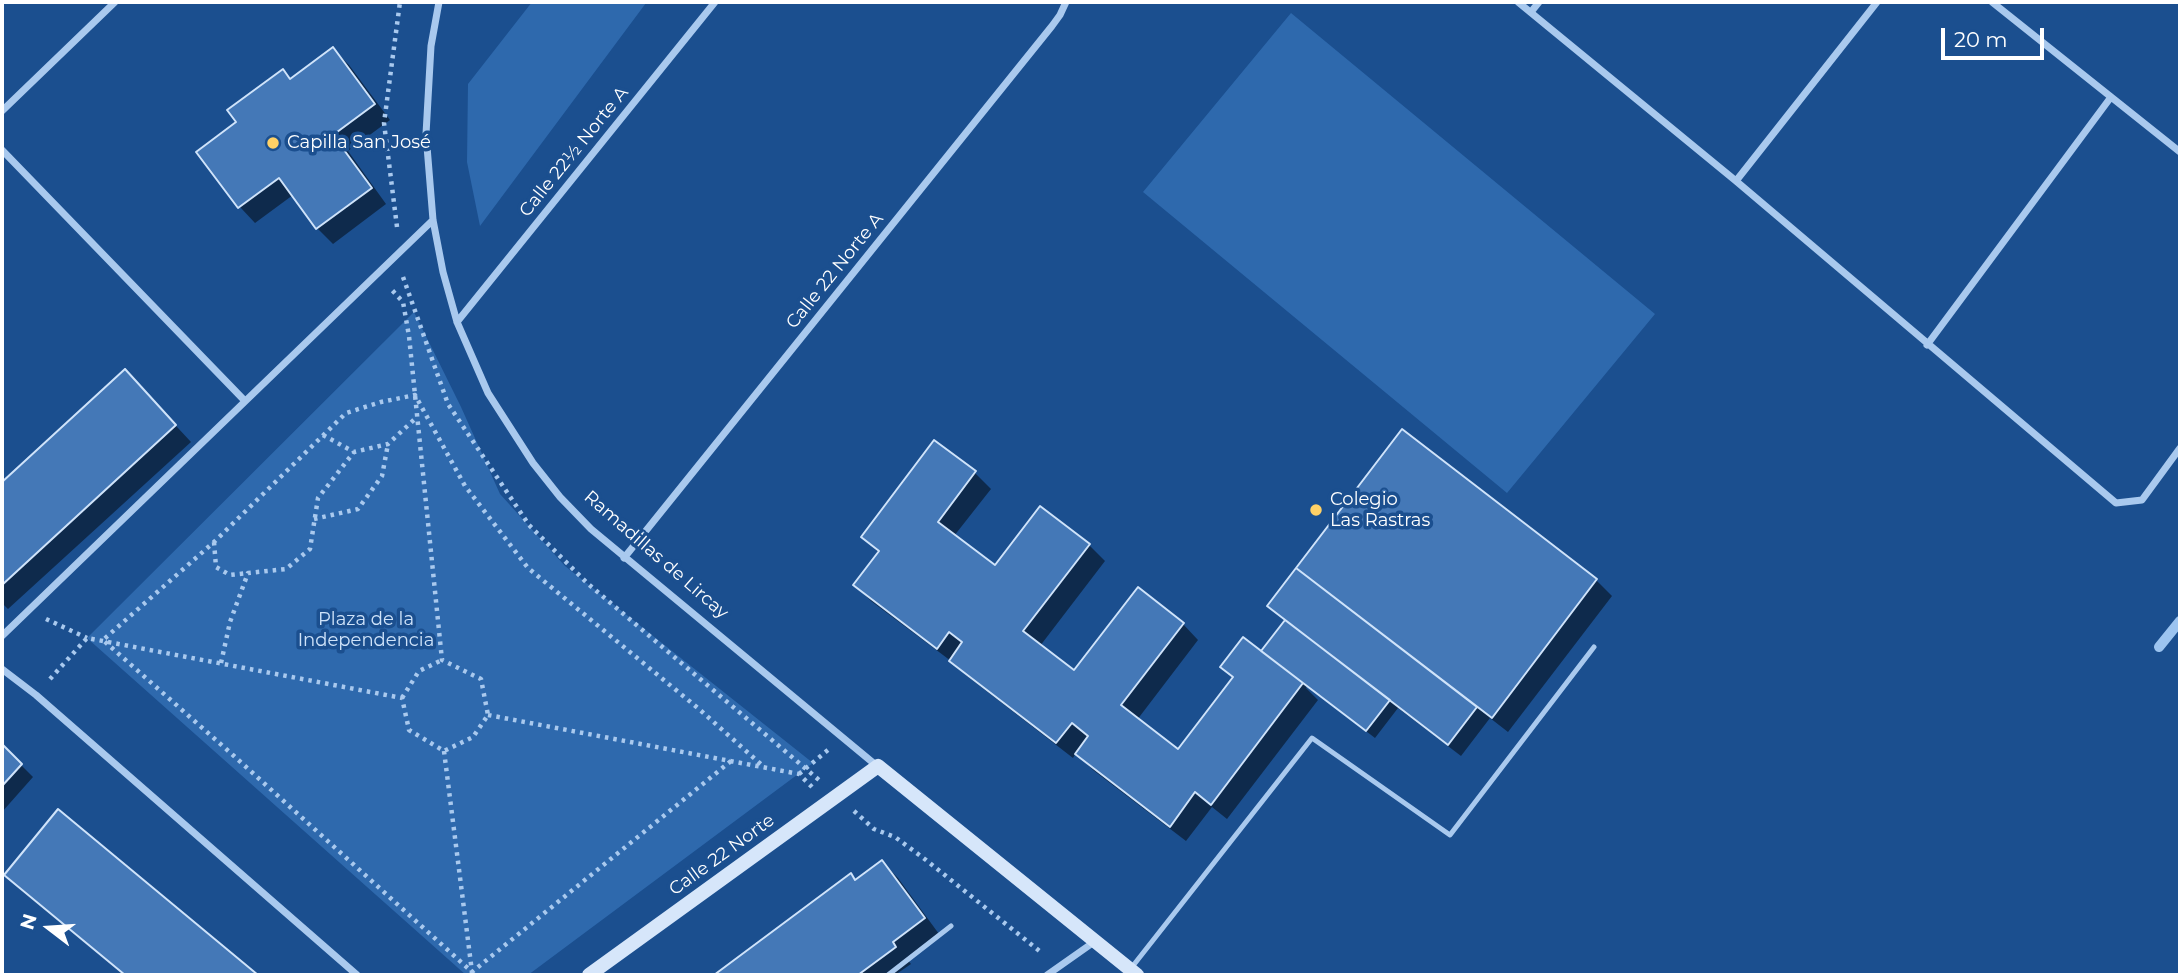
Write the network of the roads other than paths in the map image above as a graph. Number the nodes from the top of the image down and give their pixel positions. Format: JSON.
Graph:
{"nodes":[{"id":1,"x":115,"y":2,"type":"edge"},
{"id":2,"x":439,"y":2,"type":"edge"},
{"id":3,"x":715,"y":2,"type":"edge"},
{"id":4,"x":1066,"y":2,"type":"edge"},
{"id":5,"x":1518,"y":2,"type":"edge"},
{"id":6,"x":1539,"y":2,"type":"edge"},
{"id":7,"x":1877,"y":2,"type":"edge"},
{"id":8,"x":1992,"y":2,"type":"edge"},
{"id":9,"x":1531,"y":12,"type":"junction"},
{"id":10,"x":2111,"y":97,"type":"junction"},
{"id":11,"x":2,"y":111,"type":"edge"},
{"id":12,"x":2,"y":150,"type":"edge"},
{"id":13,"x":2180,"y":152,"type":"edge"},
{"id":14,"x":1736,"y":181,"type":"junction"},
{"id":15,"x":433,"y":220,"type":"junction"},
{"id":16,"x":457,"y":322,"type":"junction"},
{"id":17,"x":1927,"y":345,"type":"junction"},
{"id":18,"x":245,"y":401,"type":"junction"},
{"id":19,"x":2180,"y":448,"type":"edge"},
{"id":20,"x":624,"y":558,"type":"junction"},
{"id":21,"x":2,"y":636,"type":"edge"},
{"id":22,"x":1594,"y":647,"type":"dead end"},
{"id":23,"x":2,"y":669,"type":"edge"},
{"id":24,"x":878,"y":766,"type":"junction"},
{"id":25,"x":951,"y":926,"type":"dead end"},
{"id":26,"x":1095,"y":941,"type":"junction"},
{"id":27,"x":1134,"y":972,"type":"edge"},
{"id":28,"x":357,"y":975,"type":"edge"},
{"id":29,"x":589,"y":975,"type":"edge"},
{"id":30,"x":888,"y":975,"type":"edge"},
{"id":31,"x":1047,"y":975,"type":"edge"}],
"edges":[{"from":1,"to":11,"type":"street"},
{"from":2,"to":15,"type":"street","name":"Ramadillas de Lircay"},
{"from":3,"to":16,"type":"street","name":"Calle 22½ Norte A"},
{"from":4,"to":20,"type":"street","name":"Calle 22 Norte A"},
{"from":5,"to":9,"type":"street"},
{"from":6,"to":9,"type":"street"},
{"from":7,"to":14,"type":"street"},
{"from":8,"to":10,"type":"street"},
{"from":9,"to":14,"type":"street"},
{"from":10,"to":13,"type":"street"},
{"from":10,"to":17,"type":"street"},
{"from":12,"to":18,"type":"street"},
{"from":14,"to":17,"type":"street"},
{"from":15,"to":16,"type":"street","name":"Ramadillas de Lircay"},
{"from":15,"to":18,"type":"street"},
{"from":16,"to":20,"type":"street","name":"Ramadillas de Lircay"},
{"from":17,"to":19,"type":"street"},
{"from":18,"to":21,"type":"street"},
{"from":20,"to":24,"type":"street","name":"Ramadillas de Lircay"},
{"from":22,"to":27,"type":"lane"},
{"from":23,"to":28,"type":"street"},
{"from":24,"to":26,"type":"street","name":"Ramadillas de Lircay"},
{"from":24,"to":29,"type":"street","name":"Calle 22 Norte"},
{"from":25,"to":30,"type":"lane"},
{"from":26,"to":27,"type":"street","name":"Ramadillas de Lircay"},
{"from":26,"to":31,"type":"street"}]}
